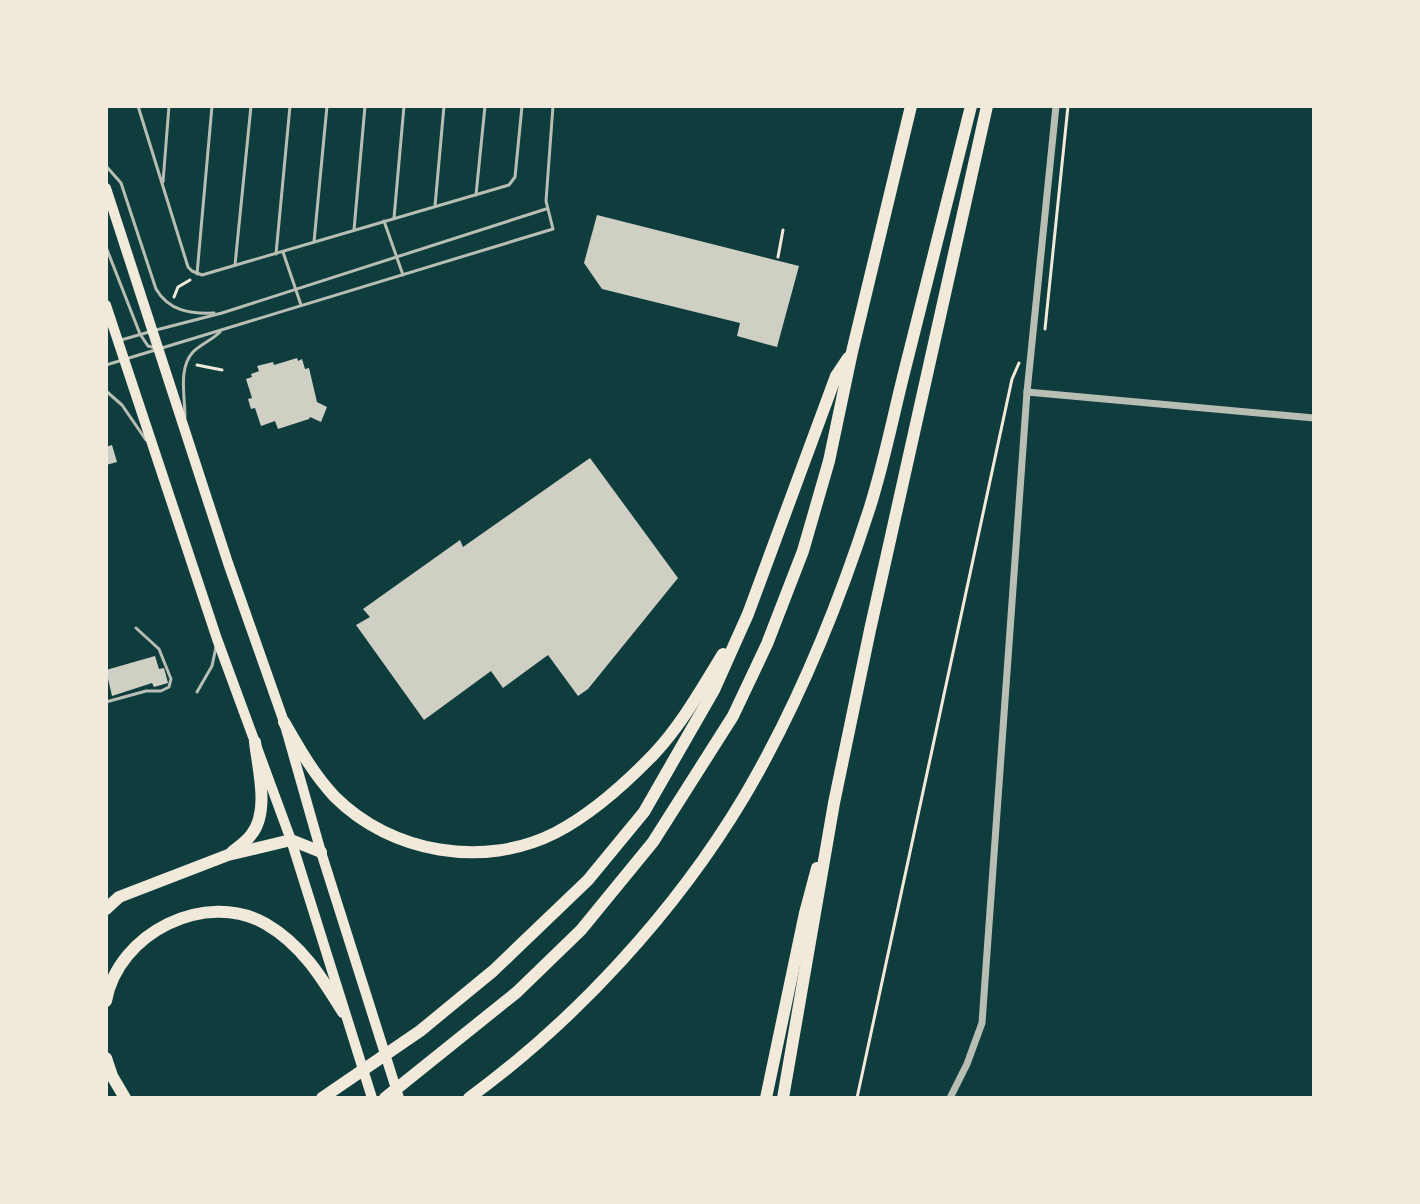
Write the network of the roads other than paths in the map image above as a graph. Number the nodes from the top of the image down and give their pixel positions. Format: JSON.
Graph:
{"nodes":[{"id":1,"x":138,"y":106,"type":"edge"},
{"id":2,"x":169,"y":106,"type":"edge"},
{"id":3,"x":212,"y":106,"type":"edge"},
{"id":4,"x":251,"y":106,"type":"edge"},
{"id":5,"x":290,"y":106,"type":"edge"},
{"id":6,"x":327,"y":106,"type":"edge"},
{"id":7,"x":365,"y":106,"type":"edge"},
{"id":8,"x":404,"y":106,"type":"edge"},
{"id":9,"x":444,"y":106,"type":"edge"},
{"id":10,"x":485,"y":106,"type":"edge"},
{"id":11,"x":522,"y":106,"type":"edge"},
{"id":12,"x":553,"y":106,"type":"edge"},
{"id":13,"x":911,"y":106,"type":"edge"},
{"id":14,"x":971,"y":106,"type":"edge"},
{"id":15,"x":987,"y":106,"type":"edge"},
{"id":16,"x":1056,"y":106,"type":"edge"},
{"id":17,"x":106,"y":166,"type":"edge"},
{"id":18,"x":163,"y":185,"type":"junction"},
{"id":19,"x":106,"y":188,"type":"edge"},
{"id":20,"x":476,"y":195,"type":"junction"},
{"id":21,"x":435,"y":206,"type":"junction"},
{"id":22,"x":546,"y":209,"type":"junction"},
{"id":23,"x":394,"y":219,"type":"junction"},
{"id":24,"x":384,"y":221,"type":"junction"},
{"id":25,"x":354,"y":230,"type":"junction"},
{"id":26,"x":314,"y":242,"type":"junction"},
{"id":27,"x":106,"y":247,"type":"edge"},
{"id":28,"x":283,"y":252,"type":"junction"},
{"id":29,"x":276,"y":254,"type":"junction"},
{"id":30,"x":396,"y":257,"type":"junction"},
{"id":31,"x":235,"y":266,"type":"junction"},
{"id":32,"x":197,"y":274,"type":"junction"},
{"id":33,"x":403,"y":275,"type":"junction"},
{"id":34,"x":295,"y":289,"type":"junction"},
{"id":35,"x":106,"y":305,"type":"edge"},
{"id":36,"x":301,"y":305,"type":"junction"},
{"id":37,"x":222,"y":313,"type":"junction"},
{"id":38,"x":222,"y":330,"type":"junction"},
{"id":39,"x":153,"y":331,"type":"junction"},
{"id":40,"x":140,"y":334,"type":"junction"},
{"id":41,"x":117,"y":341,"type":"junction"},
{"id":42,"x":158,"y":349,"type":"junction"},
{"id":43,"x":852,"y":352,"type":"junction"},
{"id":44,"x":122,"y":360,"type":"junction"},
{"id":45,"x":106,"y":365,"type":"edge"},
{"id":46,"x":106,"y":391,"type":"edge"},
{"id":47,"x":1027,"y":392,"type":"junction"},
{"id":48,"x":1314,"y":418,"type":"edge"},
{"id":49,"x":186,"y":432,"type":"junction"},
{"id":50,"x":151,"y":447,"type":"junction"},
{"id":51,"x":748,"y":614,"type":"junction"},
{"id":52,"x":136,"y":628,"type":"dead end"},
{"id":53,"x":217,"y":639,"type":"junction"},
{"id":54,"x":197,"y":692,"type":"dead end"},
{"id":55,"x":106,"y":702,"type":"edge"},
{"id":56,"x":284,"y":722,"type":"junction"},
{"id":57,"x":255,"y":742,"type":"junction"},
{"id":58,"x":834,"y":803,"type":"junction"},
{"id":59,"x":291,"y":840,"type":"junction"},
{"id":60,"x":321,"y":852,"type":"junction"},
{"id":61,"x":228,"y":855,"type":"junction"},
{"id":62,"x":106,"y":909,"type":"edge"},
{"id":63,"x":106,"y":1001,"type":"edge"},
{"id":64,"x":343,"y":1012,"type":"junction"},
{"id":65,"x":106,"y":1058,"type":"edge"},
{"id":66,"x":125,"y":1098,"type":"edge"},
{"id":67,"x":322,"y":1098,"type":"edge"},
{"id":68,"x":372,"y":1098,"type":"edge"},
{"id":69,"x":385,"y":1098,"type":"edge"},
{"id":70,"x":399,"y":1098,"type":"edge"},
{"id":71,"x":469,"y":1098,"type":"edge"},
{"id":72,"x":766,"y":1098,"type":"edge"},
{"id":73,"x":783,"y":1098,"type":"edge"},
{"id":74,"x":950,"y":1098,"type":"edge"}],
"edges":[{"from":1,"to":18,"type":"lane"},
{"from":2,"to":18,"type":"lane"},
{"from":3,"to":32,"type":"lane"},
{"from":4,"to":31,"type":"lane"},
{"from":5,"to":29,"type":"lane"},
{"from":6,"to":26,"type":"lane"},
{"from":7,"to":25,"type":"lane"},
{"from":8,"to":23,"type":"lane"},
{"from":9,"to":21,"type":"lane"},
{"from":10,"to":20,"type":"lane"},
{"from":11,"to":20,"type":"lane"},
{"from":12,"to":22,"type":"lane"},
{"from":13,"to":43,"type":"highway"},
{"from":14,"to":71,"type":"highway"},
{"from":15,"to":58,"type":"highway"},
{"from":16,"to":47,"type":"street"},
{"from":17,"to":37,"type":"lane"},
{"from":18,"to":32,"type":"lane"},
{"from":19,"to":39,"type":"main road"},
{"from":20,"to":21,"type":"lane"},
{"from":21,"to":23,"type":"lane"},
{"from":22,"to":30,"type":"lane"},
{"from":22,"to":33,"type":"lane"},
{"from":23,"to":24,"type":"lane"},
{"from":24,"to":25,"type":"lane"},
{"from":24,"to":30,"type":"lane"},
{"from":25,"to":26,"type":"lane"},
{"from":26,"to":28,"type":"lane"},
{"from":27,"to":40,"type":"lane"},
{"from":28,"to":29,"type":"lane"},
{"from":28,"to":34,"type":"lane"},
{"from":29,"to":31,"type":"lane"},
{"from":30,"to":33,"type":"lane"},
{"from":30,"to":34,"type":"lane"},
{"from":31,"to":32,"type":"lane"},
{"from":33,"to":36,"type":"lane"},
{"from":34,"to":36,"type":"lane"},
{"from":34,"to":37,"type":"lane"},
{"from":35,"to":41,"type":"main road"},
{"from":36,"to":38,"type":"lane"},
{"from":37,"to":39,"type":"lane"},
{"from":38,"to":42,"type":"lane"},
{"from":38,"to":49,"type":"lane"},
{"from":39,"to":40,"type":"lane"},
{"from":39,"to":42,"type":"main road"},
{"from":40,"to":41,"type":"lane"},
{"from":40,"to":42,"type":"lane"},
{"from":41,"to":44,"type":"main road"},
{"from":42,"to":44,"type":"lane"},
{"from":42,"to":49,"type":"main road"},
{"from":43,"to":51,"type":"highway"},
{"from":43,"to":69,"type":"highway"},
{"from":44,"to":45,"type":"lane"},
{"from":44,"to":50,"type":"main road"},
{"from":46,"to":50,"type":"lane"},
{"from":47,"to":48,"type":"street"},
{"from":47,"to":74,"type":"street"},
{"from":49,"to":56,"type":"main road"},
{"from":50,"to":53,"type":"main road"},
{"from":51,"to":56,"type":"highway"},
{"from":51,"to":67,"type":"highway"},
{"from":52,"to":55,"type":"lane"},
{"from":53,"to":54,"type":"lane"},
{"from":53,"to":57,"type":"main road"},
{"from":56,"to":60,"type":"main road"},
{"from":57,"to":59,"type":"main road"},
{"from":57,"to":61,"type":"highway"},
{"from":58,"to":72,"type":"highway"},
{"from":58,"to":73,"type":"highway"},
{"from":59,"to":60,"type":"highway"},
{"from":59,"to":61,"type":"highway"},
{"from":59,"to":64,"type":"main road"},
{"from":60,"to":70,"type":"main road"},
{"from":61,"to":62,"type":"highway"},
{"from":63,"to":64,"type":"highway"},
{"from":64,"to":68,"type":"main road"},
{"from":65,"to":66,"type":"highway"}]}
